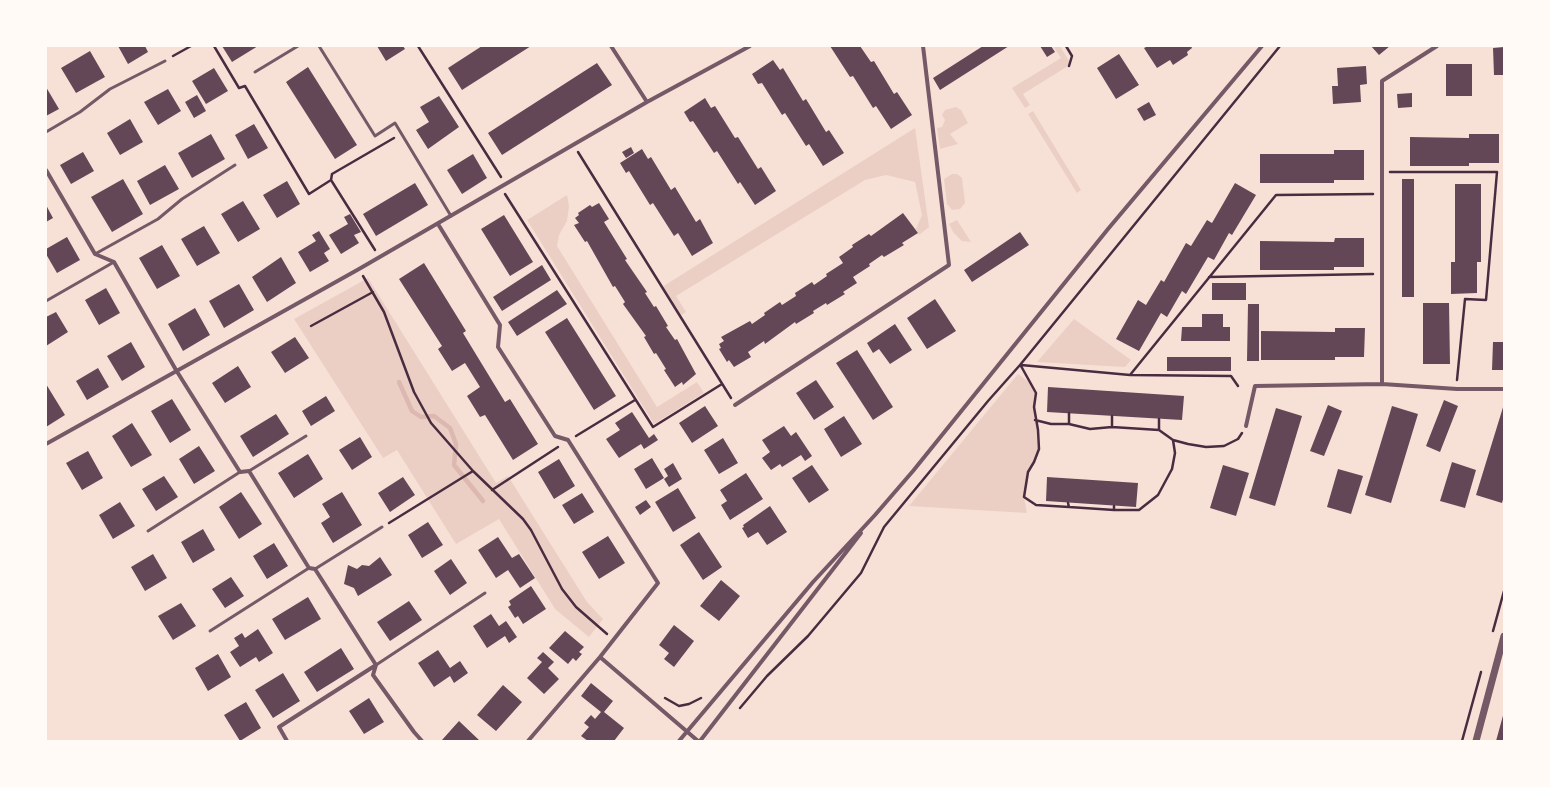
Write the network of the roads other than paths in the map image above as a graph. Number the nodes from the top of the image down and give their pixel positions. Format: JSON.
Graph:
{"nodes":[{"id":1,"x":298,"y":46,"type":"edge"},
{"id":2,"x":319,"y":46,"type":"edge"},
{"id":3,"x":611,"y":46,"type":"edge"},
{"id":4,"x":750,"y":46,"type":"edge"},
{"id":5,"x":923,"y":46,"type":"edge"},
{"id":6,"x":1262,"y":46,"type":"edge"},
{"id":7,"x":1437,"y":46,"type":"edge"},
{"id":8,"x":165,"y":60,"type":"road end"},
{"id":9,"x":255,"y":72,"type":"dead end"},
{"id":10,"x":647,"y":102,"type":"junction"},
{"id":11,"x":46,"y":132,"type":"edge"},
{"id":12,"x":235,"y":165,"type":"dead end"},
{"id":13,"x":46,"y":170,"type":"edge"},
{"id":14,"x":451,"y":216,"type":"junction"},
{"id":15,"x":438,"y":224,"type":"junction"},
{"id":16,"x":95,"y":254,"type":"junction"},
{"id":17,"x":114,"y":262,"type":"junction"},
{"id":18,"x":46,"y":301,"type":"edge"},
{"id":19,"x":176,"y":370,"type":"junction"},
{"id":20,"x":1382,"y":384,"type":"junction"},
{"id":21,"x":1504,"y":389,"type":"edge"},
{"id":22,"x":735,"y":405,"type":"road end"},
{"id":23,"x":1246,"y":426,"type":"road end"},
{"id":24,"x":306,"y":436,"type":"dead end"},
{"id":25,"x":46,"y":444,"type":"edge"},
{"id":26,"x":249,"y":471,"type":"junction"},
{"id":27,"x":240,"y":472,"type":"junction"},
{"id":28,"x":875,"y":515,"type":"junction"},
{"id":29,"x":382,"y":527,"type":"road end"},
{"id":30,"x":148,"y":531,"type":"dead end"},
{"id":31,"x":309,"y":568,"type":"junction"},
{"id":32,"x":315,"y":569,"type":"junction"},
{"id":33,"x":485,"y":593,"type":"dead end"},
{"id":34,"x":210,"y":630,"type":"dead end"},
{"id":35,"x":1504,"y":636,"type":"edge"},
{"id":36,"x":600,"y":658,"type":"junction"},
{"id":37,"x":376,"y":665,"type":"junction"},
{"id":38,"x":687,"y":732,"type":"junction"},
{"id":39,"x":287,"y":741,"type":"edge"},
{"id":40,"x":422,"y":741,"type":"edge"},
{"id":41,"x":528,"y":741,"type":"edge"},
{"id":42,"x":679,"y":741,"type":"edge"},
{"id":43,"x":699,"y":741,"type":"edge"},
{"id":44,"x":1476,"y":741,"type":"edge"}],
"edges":[{"from":1,"to":9,"type":"lane"},
{"from":2,"to":14,"type":"lane"},
{"from":3,"to":10,"type":"street"},
{"from":4,"to":10,"type":"street"},
{"from":5,"to":22,"type":"street"},
{"from":6,"to":28,"type":"street"},
{"from":7,"to":20,"type":"street"},
{"from":8,"to":11,"type":"lane"},
{"from":10,"to":14,"type":"street"},
{"from":12,"to":16,"type":"lane"},
{"from":13,"to":16,"type":"street"},
{"from":14,"to":15,"type":"street"},
{"from":15,"to":19,"type":"street"},
{"from":15,"to":36,"type":"street"},
{"from":16,"to":17,"type":"street"},
{"from":17,"to":18,"type":"lane"},
{"from":17,"to":19,"type":"street"},
{"from":19,"to":25,"type":"street"},
{"from":19,"to":27,"type":"street"},
{"from":20,"to":21,"type":"street"},
{"from":20,"to":23,"type":"street"},
{"from":24,"to":26,"type":"lane"},
{"from":26,"to":27,"type":"street"},
{"from":26,"to":31,"type":"street"},
{"from":27,"to":30,"type":"lane"},
{"from":28,"to":38,"type":"street"},
{"from":28,"to":43,"type":"street"},
{"from":29,"to":32,"type":"lane"},
{"from":31,"to":32,"type":"street"},
{"from":31,"to":34,"type":"lane"},
{"from":32,"to":37,"type":"street"},
{"from":33,"to":37,"type":"lane"},
{"from":35,"to":44,"type":"street"},
{"from":36,"to":38,"type":"street"},
{"from":36,"to":41,"type":"street"},
{"from":37,"to":39,"type":"street"},
{"from":37,"to":40,"type":"street"},
{"from":38,"to":42,"type":"street"},
{"from":38,"to":43,"type":"street"}]}
